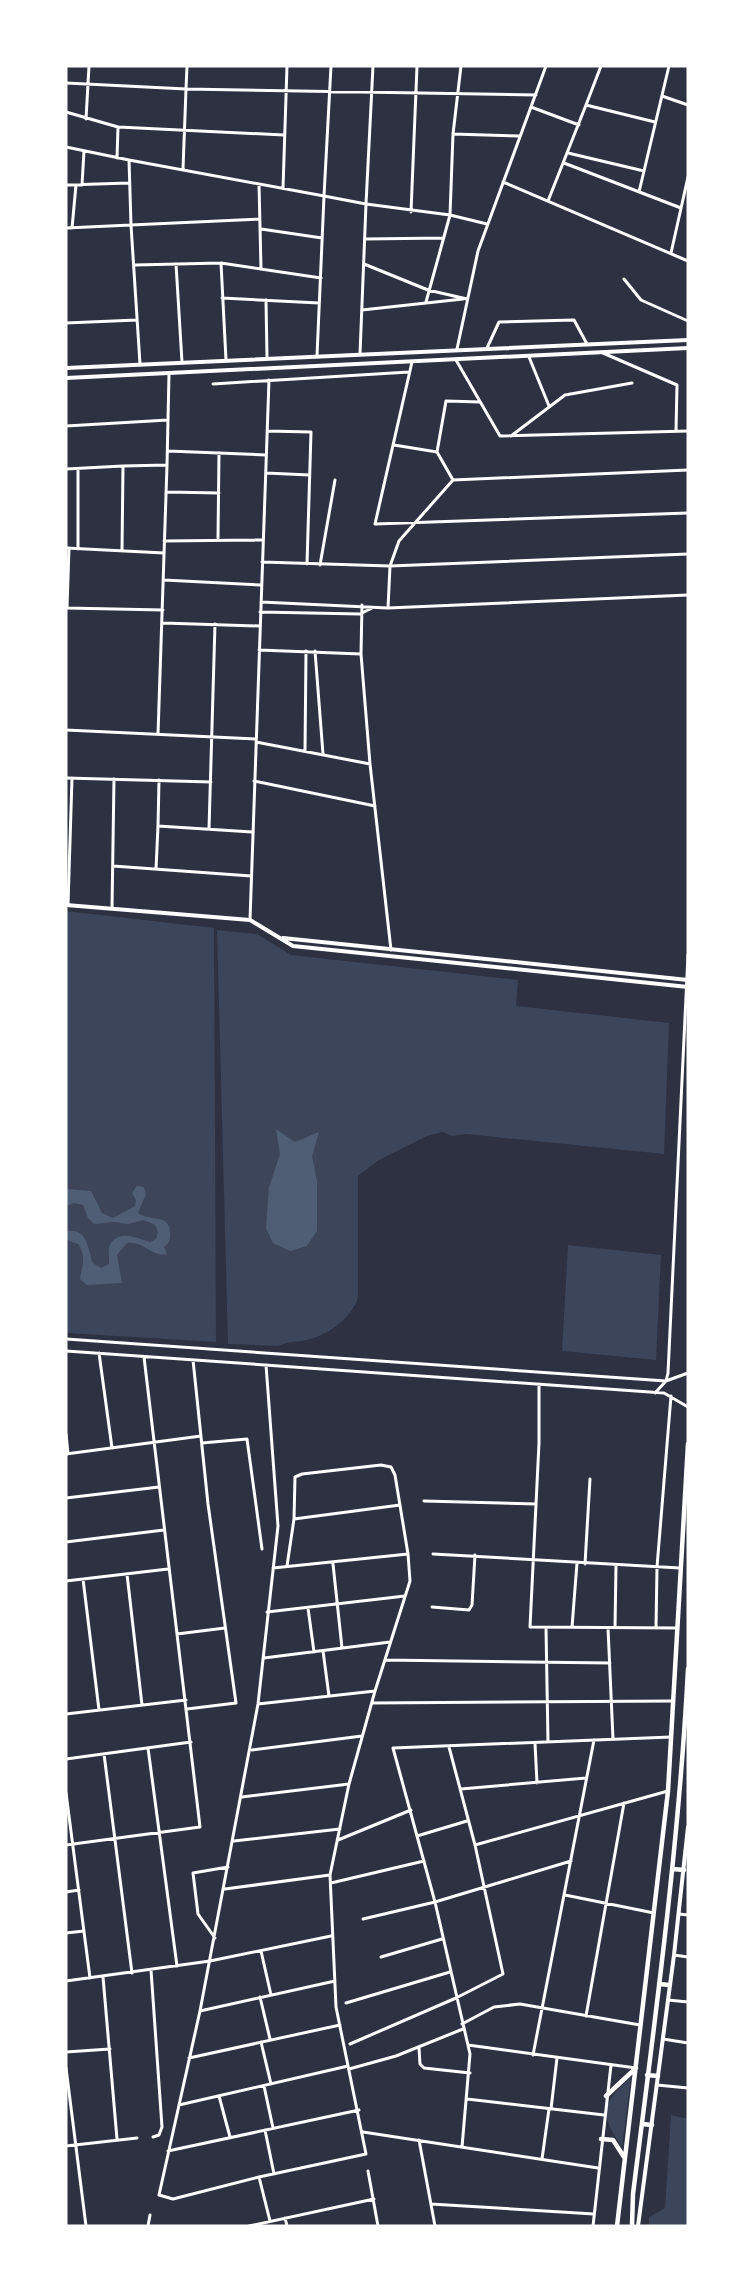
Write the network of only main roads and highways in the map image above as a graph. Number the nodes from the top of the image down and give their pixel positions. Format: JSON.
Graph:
{"nodes":[{"id":1,"x":688,"y":340,"type":"edge"},
{"id":2,"x":688,"y":348,"type":"edge"},
{"id":3,"x":439,"y":351,"type":"junction"},
{"id":4,"x":439,"y":361,"type":"junction"},
{"id":5,"x":99,"y":366,"type":"junction"},
{"id":6,"x":66,"y":368,"type":"edge"},
{"id":7,"x":99,"y":376,"type":"junction"},
{"id":8,"x":66,"y":378,"type":"edge"},
{"id":9,"x":67,"y":905,"type":"edge"},
{"id":10,"x":279,"y":938,"type":"junction"},
{"id":11,"x":687,"y":980,"type":"edge"},
{"id":12,"x":687,"y":987,"type":"edge"},
{"id":13,"x":688,"y":1444,"type":"edge"},
{"id":14,"x":688,"y":1669,"type":"edge"},
{"id":15,"x":685,"y":1773,"type":"edge"},
{"id":16,"x":688,"y":1827,"type":"edge"},
{"id":17,"x":673,"y":1869,"type":"junction"},
{"id":18,"x":684,"y":1870,"type":"junction"},
{"id":19,"x":655,"y":1898,"type":"junction"},
{"id":20,"x":669,"y":1902,"type":"junction"},
{"id":21,"x":659,"y":1984,"type":"junction"},
{"id":22,"x":669,"y":1984,"type":"junction"},
{"id":23,"x":636,"y":2068,"type":"junction"},
{"id":24,"x":647,"y":2075,"type":"junction"},
{"id":25,"x":657,"y":2076,"type":"junction"},
{"id":26,"x":606,"y":2096,"type":"road end"},
{"id":27,"x":642,"y":2124,"type":"junction"},
{"id":28,"x":652,"y":2125,"type":"junction"},
{"id":29,"x":601,"y":2139,"type":"road end"},
{"id":30,"x":624,"y":2157,"type":"junction"},
{"id":31,"x":617,"y":2226,"type":"edge"},
{"id":32,"x":632,"y":2226,"type":"edge"},
{"id":33,"x":638,"y":2226,"type":"edge"}],
"edges":[{"from":1,"to":3,"type":"main road"},
{"from":2,"to":4,"type":"main road"},
{"from":3,"to":4,"type":"main road"},
{"from":3,"to":5,"type":"main road"},
{"from":4,"to":7,"type":"main road"},
{"from":5,"to":6,"type":"main road"},
{"from":5,"to":7,"type":"main road"},
{"from":7,"to":8,"type":"main road"},
{"from":9,"to":10,"type":"main road"},
{"from":10,"to":11,"type":"main road"},
{"from":10,"to":12,"type":"main road"},
{"from":13,"to":19,"type":"main road"},
{"from":14,"to":15,"type":"main road"},
{"from":15,"to":17,"type":"main road"},
{"from":16,"to":18,"type":"main road"},
{"from":17,"to":18,"type":"main road"},
{"from":17,"to":20,"type":"main road"},
{"from":18,"to":22,"type":"main road"},
{"from":19,"to":20,"type":"main road"},
{"from":19,"to":23,"type":"main road"},
{"from":20,"to":21,"type":"main road"},
{"from":21,"to":22,"type":"main road"},
{"from":21,"to":24,"type":"main road"},
{"from":22,"to":25,"type":"main road"},
{"from":23,"to":26,"type":"main road"},
{"from":23,"to":30,"type":"main road"},
{"from":24,"to":25,"type":"main road"},
{"from":24,"to":27,"type":"main road"},
{"from":25,"to":28,"type":"main road"},
{"from":27,"to":28,"type":"main road"},
{"from":27,"to":32,"type":"main road"},
{"from":28,"to":33,"type":"main road"},
{"from":29,"to":30,"type":"main road"},
{"from":30,"to":31,"type":"main road"}]}
